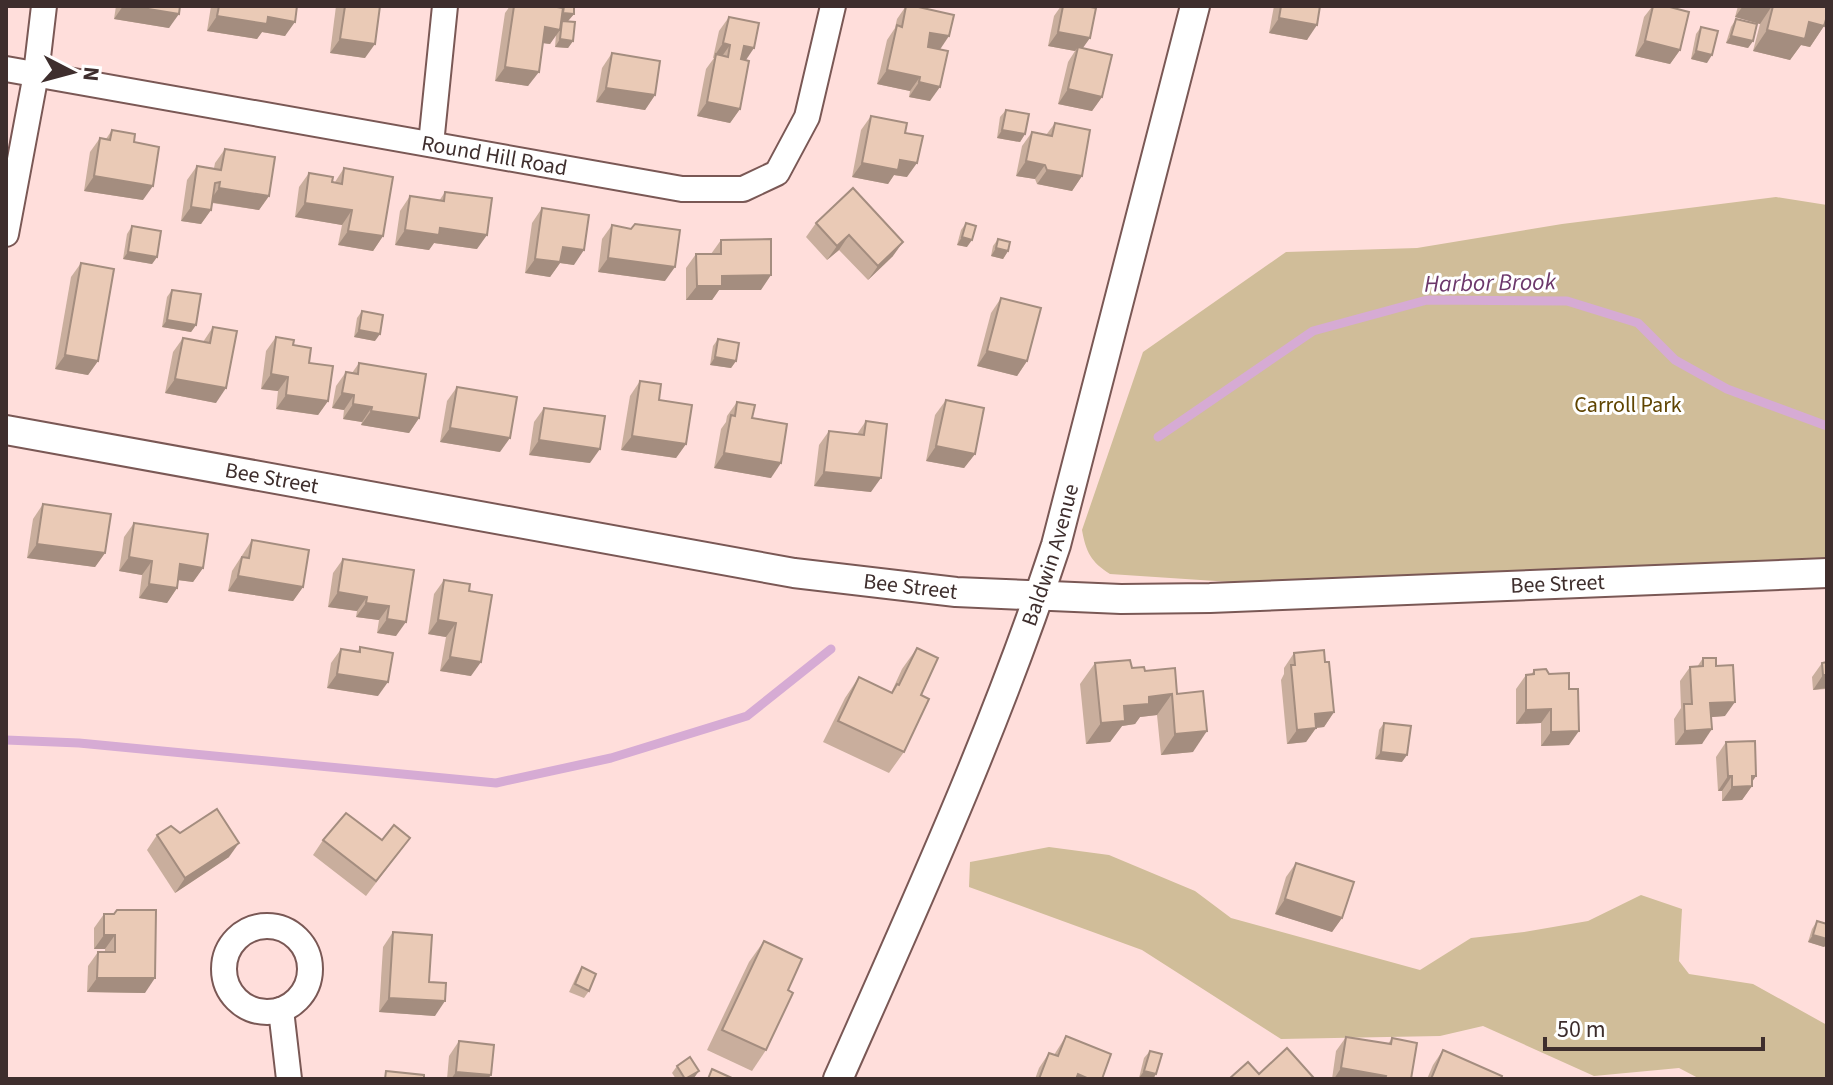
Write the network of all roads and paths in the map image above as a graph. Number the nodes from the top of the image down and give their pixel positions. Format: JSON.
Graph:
{"nodes":[{"id":1,"x":44,"y":6,"type":"edge"},
{"id":2,"x":445,"y":6,"type":"edge"},
{"id":3,"x":833,"y":6,"type":"edge"},
{"id":4,"x":1195,"y":6,"type":"edge"},
{"id":5,"x":6,"y":69,"type":"edge"},
{"id":6,"x":36,"y":74,"type":"junction"},
{"id":7,"x":431,"y":144,"type":"junction"},
{"id":8,"x":6,"y":234,"type":"edge"},
{"id":9,"x":6,"y":430,"type":"edge"},
{"id":10,"x":1827,"y":573,"type":"edge"},
{"id":11,"x":1039,"y":596,"type":"junction"},
{"id":12,"x":281,"y":1010,"type":"dead end"},
{"id":13,"x":289,"y":1079,"type":"edge"},
{"id":14,"x":838,"y":1079,"type":"edge"}],
"edges":[{"from":1,"to":6,"type":"street"},
{"from":2,"to":7,"type":"street"},
{"from":3,"to":7,"type":"street","name":"Round Hill Road"},
{"from":4,"to":11,"type":"street","name":"Baldwin Avenue"},
{"from":5,"to":6,"type":"street","name":"Round Hill Road"},
{"from":6,"to":7,"type":"street","name":"Round Hill Road"},
{"from":6,"to":8,"type":"street"},
{"from":9,"to":11,"type":"street","name":"Bee Street"},
{"from":10,"to":11,"type":"street","name":"Bee Street"},
{"from":11,"to":14,"type":"street","name":"Baldwin Avenue"},
{"from":12,"to":13,"type":"street"}]}
